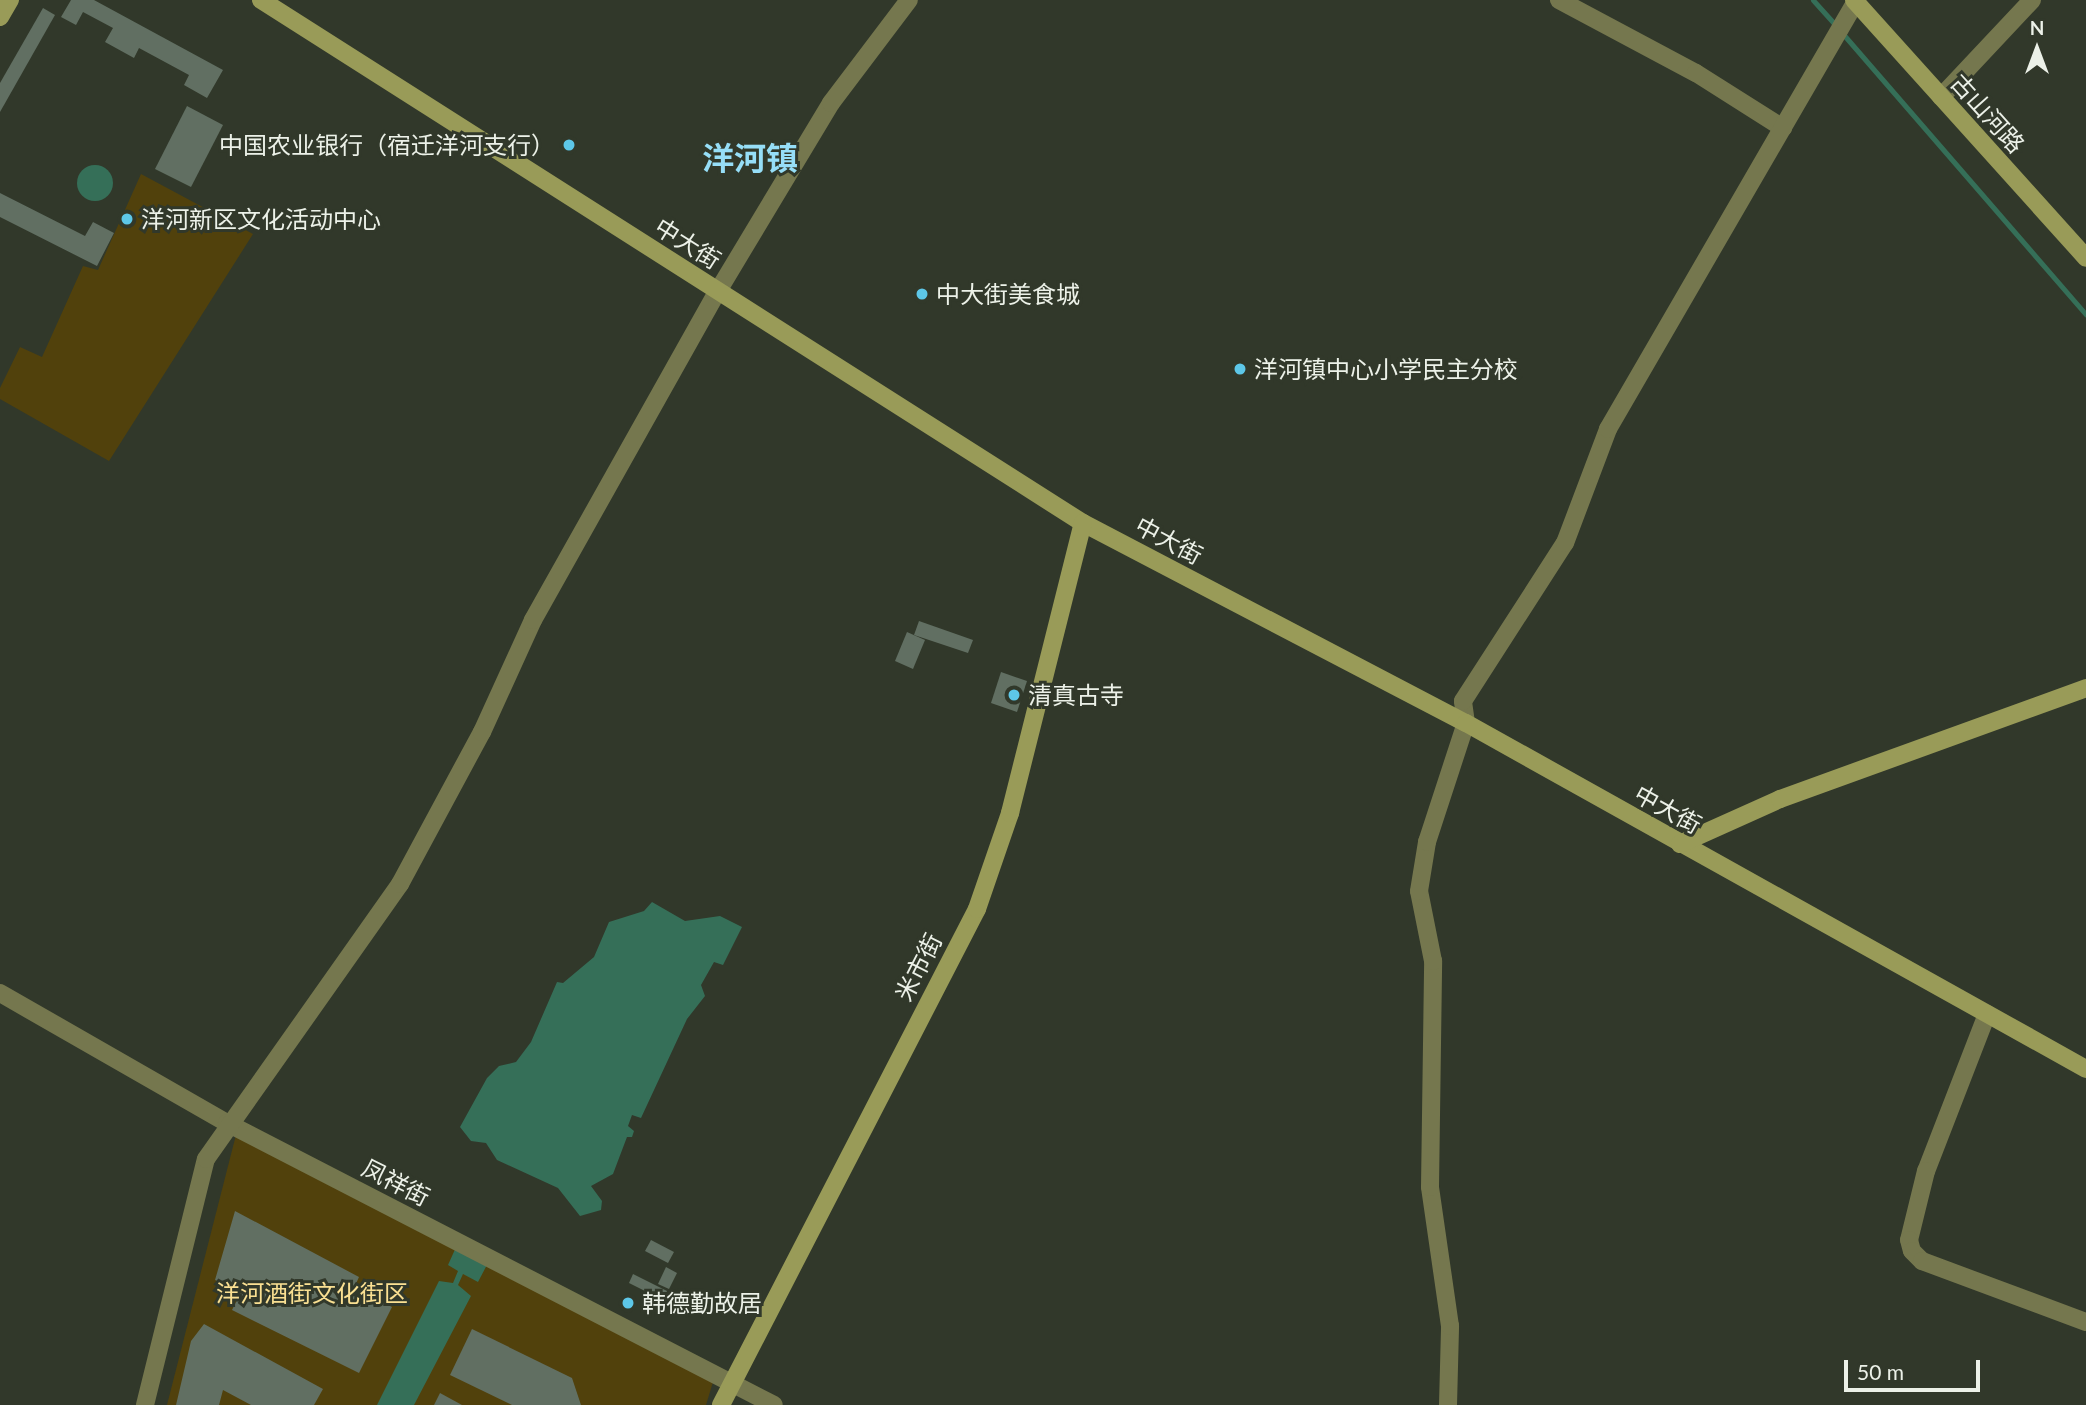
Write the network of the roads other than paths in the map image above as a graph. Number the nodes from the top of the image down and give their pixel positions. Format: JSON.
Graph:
{"nodes":[{"id":1,"x":10,"y":0,"type":"edge"},
{"id":2,"x":261,"y":0,"type":"edge"},
{"id":3,"x":909,"y":0,"type":"edge"},
{"id":4,"x":1559,"y":0,"type":"edge"},
{"id":5,"x":2032,"y":0,"type":"edge"},
{"id":6,"x":1855,"y":1,"type":"edge"},
{"id":7,"x":0,"y":17,"type":"edge"},
{"id":8,"x":1941,"y":97,"type":"junction"},
{"id":9,"x":1783,"y":128,"type":"junction"},
{"id":10,"x":2086,"y":258,"type":"edge"},
{"id":11,"x":718,"y":291,"type":"junction"},
{"id":12,"x":1083,"y":523,"type":"junction"},
{"id":13,"x":2086,"y":688,"type":"edge"},
{"id":14,"x":1466,"y":723,"type":"junction"},
{"id":15,"x":1680,"y":844,"type":"junction"},
{"id":16,"x":0,"y":993,"type":"edge"},
{"id":17,"x":1987,"y":1014,"type":"junction"},
{"id":18,"x":2086,"y":1069,"type":"edge"},
{"id":19,"x":227,"y":1123,"type":"junction"},
{"id":20,"x":2086,"y":1322,"type":"edge"},
{"id":21,"x":731,"y":1383,"type":"junction"},
{"id":22,"x":145,"y":1405,"type":"edge"},
{"id":23,"x":721,"y":1405,"type":"edge"},
{"id":24,"x":774,"y":1405,"type":"edge"},
{"id":25,"x":1448,"y":1405,"type":"edge"}],
"edges":[{"from":1,"to":7,"type":"street"},
{"from":2,"to":11,"type":"street","name":"中大街"},
{"from":3,"to":11,"type":"street"},
{"from":4,"to":9,"type":"street"},
{"from":5,"to":8,"type":"street"},
{"from":6,"to":8,"type":"street","name":"古山河路"},
{"from":6,"to":9,"type":"street"},
{"from":8,"to":10,"type":"street","name":"古山河路"},
{"from":9,"to":14,"type":"street"},
{"from":11,"to":12,"type":"street","name":"中大街"},
{"from":11,"to":19,"type":"street"},
{"from":12,"to":14,"type":"street","name":"中大街"},
{"from":12,"to":21,"type":"street","name":"米市街"},
{"from":13,"to":15,"type":"street"},
{"from":14,"to":15,"type":"street","name":"中大街"},
{"from":14,"to":25,"type":"street"},
{"from":15,"to":17,"type":"street","name":"中大街"},
{"from":16,"to":19,"type":"street","name":"凤祥街"},
{"from":17,"to":18,"type":"street","name":"中大街"},
{"from":17,"to":20,"type":"street"},
{"from":19,"to":21,"type":"street","name":"凤祥街"},
{"from":19,"to":22,"type":"street"},
{"from":21,"to":23,"type":"street","name":"米市街"},
{"from":21,"to":24,"type":"street","name":"凤祥街"}]}
